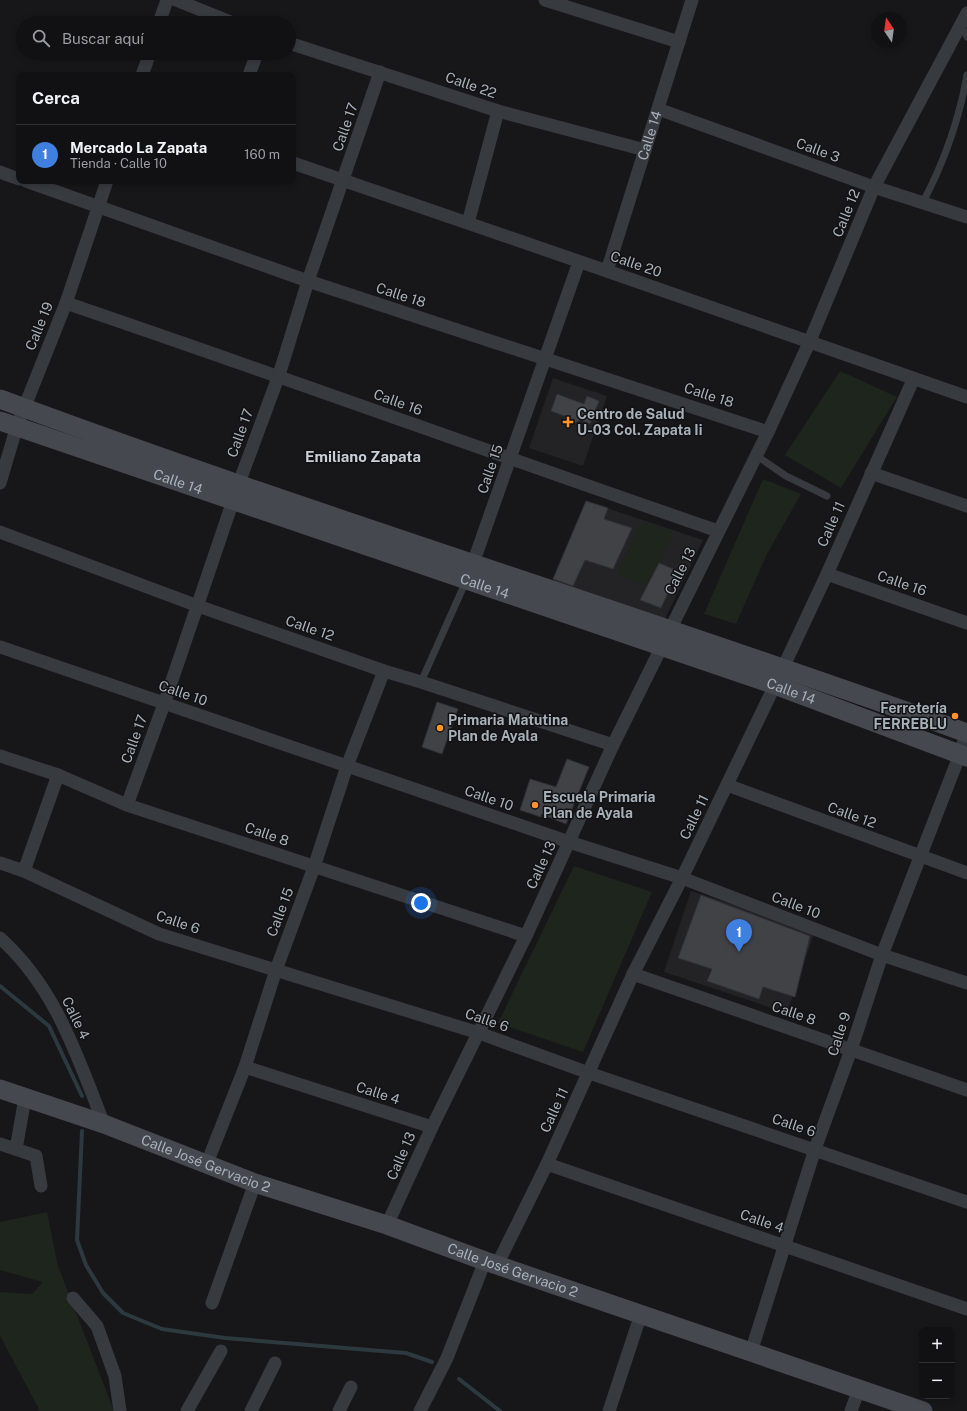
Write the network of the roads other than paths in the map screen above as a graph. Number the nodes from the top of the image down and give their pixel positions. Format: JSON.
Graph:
{"nodes":[{"id":1,"x":167,"y":0,"type":"edge"},
{"id":2,"x":176,"y":0,"type":"edge"},
{"id":3,"x":545,"y":0,"type":"edge"},
{"id":4,"x":692,"y":0,"type":"edge"},
{"id":5,"x":161,"y":16,"type":"edge"},
{"id":6,"x":216,"y":16,"type":"edge"},
{"id":7,"x":966,"y":18,"type":"edge"},
{"id":8,"x":967,"y":37,"type":"edge"},
{"id":9,"x":679,"y":42,"type":"junction"},
{"id":10,"x":296,"y":45,"type":"edge"},
{"id":11,"x":147,"y":60,"type":"edge"},
{"id":12,"x":254,"y":60,"type":"edge"},
{"id":13,"x":143,"y":72,"type":"edge"},
{"id":14,"x":250,"y":72,"type":"edge"},
{"id":15,"x":380,"y":72,"type":"junction"},
{"id":16,"x":967,"y":75,"type":"edge"},
{"id":17,"x":658,"y":109,"type":"junction"},
{"id":18,"x":498,"y":112,"type":"junction"},
{"id":19,"x":645,"y":150,"type":"junction"},
{"id":20,"x":296,"y":165,"type":"edge"},
{"id":21,"x":0,"y":172,"type":"edge"},
{"id":22,"x":16,"y":177,"type":"edge"},
{"id":23,"x":344,"y":180,"type":"junction"},
{"id":24,"x":34,"y":184,"type":"edge"},
{"id":25,"x":106,"y":184,"type":"edge"},
{"id":26,"x":874,"y":187,"type":"junction"},
{"id":27,"x":924,"y":202,"type":"junction"},
{"id":28,"x":98,"y":207,"type":"junction"},
{"id":29,"x":967,"y":217,"type":"edge"},
{"id":30,"x":468,"y":223,"type":"junction"},
{"id":31,"x":579,"y":262,"type":"junction"},
{"id":32,"x":607,"y":271,"type":"junction"},
{"id":33,"x":308,"y":281,"type":"junction"},
{"id":34,"x":66,"y":303,"type":"junction"},
{"id":35,"x":810,"y":343,"type":"junction"},
{"id":36,"x":545,"y":358,"type":"junction"},
{"id":37,"x":279,"y":375,"type":"junction"},
{"id":38,"x":913,"y":380,"type":"junction"},
{"id":39,"x":967,"y":397,"type":"edge"},
{"id":40,"x":0,"y":399,"type":"edge"},
{"id":41,"x":24,"y":408,"type":"junction"},
{"id":42,"x":8,"y":423,"type":"edge"},
{"id":43,"x":768,"y":432,"type":"junction"},
{"id":44,"x":757,"y":456,"type":"junction"},
{"id":45,"x":510,"y":459,"type":"junction"},
{"id":46,"x":871,"y":473,"type":"junction"},
{"id":47,"x":0,"y":483,"type":"edge"},
{"id":48,"x":236,"y":492,"type":"junction"},
{"id":49,"x":827,"y":496,"type":"dead end"},
{"id":50,"x":967,"y":506,"type":"edge"},
{"id":51,"x":718,"y":531,"type":"junction"},
{"id":52,"x":0,"y":532,"type":"edge"},
{"id":53,"x":471,"y":571,"type":"junction"},
{"id":54,"x":827,"y":574,"type":"junction"},
{"id":55,"x":198,"y":606,"type":"junction"},
{"id":56,"x":967,"y":623,"type":"edge"},
{"id":57,"x":665,"y":638,"type":"junction"},
{"id":58,"x":0,"y":647,"type":"edge"},
{"id":59,"x":384,"y":671,"type":"junction"},
{"id":60,"x":778,"y":677,"type":"junction"},
{"id":61,"x":421,"y":682,"type":"junction"},
{"id":62,"x":164,"y":704,"type":"junction"},
{"id":63,"x":967,"y":732,"type":"edge"},
{"id":64,"x":613,"y":745,"type":"junction"},
{"id":65,"x":964,"y":755,"type":"edge"},
{"id":66,"x":0,"y":756,"type":"edge"},
{"id":67,"x":347,"y":766,"type":"junction"},
{"id":68,"x":58,"y":775,"type":"junction"},
{"id":69,"x":727,"y":785,"type":"junction"},
{"id":70,"x":127,"y":805,"type":"junction"},
{"id":71,"x":569,"y":842,"type":"junction"},
{"id":72,"x":920,"y":856,"type":"junction"},
{"id":73,"x":0,"y":863,"type":"edge"},
{"id":74,"x":314,"y":867,"type":"junction"},
{"id":75,"x":24,"y":871,"type":"junction"},
{"id":76,"x":967,"y":873,"type":"edge"},
{"id":77,"x":682,"y":878,"type":"junction"},
{"id":78,"x":526,"y":936,"type":"junction"},
{"id":79,"x":0,"y":938,"type":"edge"},
{"id":80,"x":882,"y":955,"type":"junction"},
{"id":81,"x":276,"y":970,"type":"junction"},
{"id":82,"x":633,"y":974,"type":"junction"},
{"id":83,"x":967,"y":983,"type":"edge"},
{"id":84,"x":479,"y":1033,"type":"junction"},
{"id":85,"x":851,"y":1050,"type":"junction"},
{"id":86,"x":245,"y":1067,"type":"junction"},
{"id":87,"x":589,"y":1073,"type":"junction"},
{"id":88,"x":0,"y":1089,"type":"edge"},
{"id":89,"x":967,"y":1090,"type":"edge"},
{"id":90,"x":25,"y":1098,"type":"junction"},
{"id":91,"x":104,"y":1124,"type":"junction"},
{"id":92,"x":432,"y":1127,"type":"junction"},
{"id":93,"x":0,"y":1144,"type":"edge"},
{"id":94,"x":16,"y":1149,"type":"junction"},
{"id":95,"x":815,"y":1149,"type":"junction"},
{"id":96,"x":207,"y":1163,"type":"junction"},
{"id":97,"x":547,"y":1164,"type":"junction"},
{"id":98,"x":255,"y":1183,"type":"junction"},
{"id":99,"x":41,"y":1186,"type":"dead end"},
{"id":100,"x":967,"y":1202,"type":"edge"},
{"id":101,"x":387,"y":1225,"type":"junction"},
{"id":102,"x":784,"y":1246,"type":"junction"},
{"id":103,"x":491,"y":1263,"type":"junction"},
{"id":104,"x":73,"y":1298,"type":"dead end"},
{"id":105,"x":212,"y":1303,"type":"dead end"},
{"id":106,"x":967,"y":1309,"type":"edge"},
{"id":107,"x":641,"y":1314,"type":"junction"},
{"id":108,"x":221,"y":1351,"type":"dead end"},
{"id":109,"x":751,"y":1352,"type":"junction"},
{"id":110,"x":275,"y":1364,"type":"dead end"},
{"id":111,"x":352,"y":1387,"type":"dead end"},
{"id":112,"x":859,"y":1389,"type":"junction"},
{"id":113,"x":120,"y":1411,"type":"edge"},
{"id":114,"x":188,"y":1411,"type":"edge"},
{"id":115,"x":251,"y":1411,"type":"edge"},
{"id":116,"x":340,"y":1411,"type":"edge"},
{"id":117,"x":420,"y":1411,"type":"edge"},
{"id":118,"x":609,"y":1411,"type":"edge"},
{"id":119,"x":851,"y":1411,"type":"edge"},
{"id":120,"x":923,"y":1411,"type":"edge"}],
"edges":[{"from":1,"to":5,"type":"street"},
{"from":2,"to":6,"type":"street"},
{"from":3,"to":9,"type":"street"},
{"from":4,"to":9,"type":"street","name":"Calle 14"},
{"from":7,"to":8,"type":"lane"},
{"from":7,"to":26,"type":"street","name":"Calle 12"},
{"from":9,"to":17,"type":"street","name":"Calle 14"},
{"from":10,"to":15,"type":"street","name":"Calle 22"},
{"from":11,"to":13,"type":"street"},
{"from":12,"to":14,"type":"street"},
{"from":15,"to":18,"type":"street","name":"Calle 22"},
{"from":15,"to":23,"type":"street","name":"Calle 17"},
{"from":16,"to":27,"type":"lane"},
{"from":17,"to":19,"type":"street","name":"Calle 14"},
{"from":17,"to":26,"type":"street","name":"Calle 3"},
{"from":18,"to":19,"type":"street","name":"Calle 22"},
{"from":18,"to":30,"type":"street"},
{"from":19,"to":32,"type":"street","name":"Calle 14"},
{"from":20,"to":23,"type":"street","name":"Calle 20"},
{"from":21,"to":22,"type":"street"},
{"from":23,"to":30,"type":"street","name":"Calle 20"},
{"from":23,"to":33,"type":"street","name":"Calle 17"},
{"from":24,"to":28,"type":"street","name":"Calle 18"},
{"from":25,"to":28,"type":"street","name":"Calle 19"},
{"from":26,"to":27,"type":"street","name":"Calle 3"},
{"from":26,"to":35,"type":"street","name":"Calle 12"},
{"from":27,"to":29,"type":"street","name":"Calle 3"},
{"from":28,"to":33,"type":"street","name":"Calle 18"},
{"from":28,"to":34,"type":"street","name":"Calle 19"},
{"from":30,"to":31,"type":"street","name":"Calle 20"},
{"from":31,"to":32,"type":"street","name":"Calle 20"},
{"from":31,"to":36,"type":"street","name":"Calle 15"},
{"from":32,"to":35,"type":"street","name":"Calle 20"},
{"from":33,"to":36,"type":"street","name":"Calle 18"},
{"from":33,"to":37,"type":"street","name":"Calle 17"},
{"from":34,"to":37,"type":"street","name":"Calle 16"},
{"from":34,"to":41,"type":"street","name":"Calle 19"},
{"from":35,"to":38,"type":"street","name":"Calle 20"},
{"from":35,"to":43,"type":"street","name":"Calle 12"},
{"from":36,"to":43,"type":"street","name":"Calle 18"},
{"from":36,"to":45,"type":"street","name":"Calle 15"},
{"from":37,"to":45,"type":"street","name":"Calle 16"},
{"from":37,"to":48,"type":"street","name":"Calle 17"},
{"from":38,"to":39,"type":"street","name":"Calle 20"},
{"from":38,"to":46,"type":"street","name":"Calle 11"},
{"from":40,"to":41,"type":"main road","name":"Calle 14"},
{"from":41,"to":42,"type":"street","name":"Calle 19"},
{"from":41,"to":48,"type":"main road","name":"Calle 14"},
{"from":42,"to":47,"type":"street","name":"Calle 19"},
{"from":42,"to":48,"type":"main road","name":"Calle 14"},
{"from":43,"to":44,"type":"street","name":"Calle 13"},
{"from":44,"to":49,"type":"lane"},
{"from":44,"to":51,"type":"street","name":"Calle 13"},
{"from":45,"to":51,"type":"street","name":"Calle 16"},
{"from":45,"to":53,"type":"street","name":"Calle 15"},
{"from":46,"to":50,"type":"street"},
{"from":46,"to":54,"type":"street","name":"Calle 11"},
{"from":48,"to":53,"type":"main road","name":"Calle 14"},
{"from":48,"to":55,"type":"street","name":"Calle 17"},
{"from":51,"to":57,"type":"street","name":"Calle 13"},
{"from":52,"to":55,"type":"street","name":"Calle 12"},
{"from":53,"to":57,"type":"main road","name":"Calle 14"},
{"from":53,"to":61,"type":"lane","name":"Calle 15"},
{"from":54,"to":56,"type":"street","name":"Calle 16"},
{"from":54,"to":60,"type":"street","name":"Calle 11"},
{"from":55,"to":59,"type":"street","name":"Calle 12"},
{"from":55,"to":62,"type":"street","name":"Calle 17"},
{"from":57,"to":60,"type":"main road","name":"Calle 14"},
{"from":57,"to":64,"type":"street","name":"Calle 13"},
{"from":58,"to":62,"type":"street","name":"Calle 10"},
{"from":59,"to":61,"type":"street","name":"Calle 12"},
{"from":59,"to":67,"type":"street","name":"Calle 15"},
{"from":60,"to":63,"type":"main road","name":"Calle 14"},
{"from":60,"to":65,"type":"main road","name":"Calle 14"},
{"from":60,"to":69,"type":"street","name":"Calle 11"},
{"from":61,"to":64,"type":"street","name":"Calle 12"},
{"from":62,"to":67,"type":"street","name":"Calle 10"},
{"from":62,"to":70,"type":"street","name":"Calle 17"},
{"from":63,"to":65,"type":"street","name":"Calle 9"},
{"from":64,"to":71,"type":"street","name":"Calle 13"},
{"from":65,"to":72,"type":"street","name":"Calle 9"},
{"from":66,"to":68,"type":"street","name":"Calle 8"},
{"from":67,"to":71,"type":"street","name":"Calle 10"},
{"from":67,"to":74,"type":"street","name":"Calle 15"},
{"from":68,"to":70,"type":"street","name":"Calle 8"},
{"from":68,"to":75,"type":"street"},
{"from":69,"to":72,"type":"street","name":"Calle 12"},
{"from":69,"to":77,"type":"street","name":"Calle 11"},
{"from":70,"to":74,"type":"street","name":"Calle 8"},
{"from":71,"to":77,"type":"street","name":"Calle 10"},
{"from":71,"to":78,"type":"street","name":"Calle 13"},
{"from":72,"to":76,"type":"street","name":"Calle 12"},
{"from":72,"to":80,"type":"street","name":"Calle 9"},
{"from":73,"to":75,"type":"street","name":"Calle 6"},
{"from":74,"to":78,"type":"street","name":"Calle 8"},
{"from":74,"to":81,"type":"street","name":"Calle 15"},
{"from":75,"to":81,"type":"street","name":"Calle 6"},
{"from":77,"to":80,"type":"street","name":"Calle 10"},
{"from":77,"to":82,"type":"street","name":"Calle 11"},
{"from":78,"to":84,"type":"street","name":"Calle 13"},
{"from":79,"to":91,"type":"street","name":"Calle 4"},
{"from":80,"to":83,"type":"street","name":"Calle 10"},
{"from":80,"to":85,"type":"street","name":"Calle 9"},
{"from":81,"to":84,"type":"street","name":"Calle 6"},
{"from":81,"to":86,"type":"street","name":"Calle 15"},
{"from":82,"to":85,"type":"street","name":"Calle 8"},
{"from":82,"to":87,"type":"street","name":"Calle 11"},
{"from":84,"to":87,"type":"street","name":"Calle 6"},
{"from":84,"to":92,"type":"street","name":"Calle 13"},
{"from":85,"to":89,"type":"street","name":"Calle 8"},
{"from":85,"to":95,"type":"street","name":"Calle 9"},
{"from":86,"to":92,"type":"street","name":"Calle 4"},
{"from":86,"to":96,"type":"street","name":"Calle 15"},
{"from":87,"to":95,"type":"street","name":"Calle 6"},
{"from":87,"to":97,"type":"street","name":"Calle 11"},
{"from":88,"to":90,"type":"main road","name":"Calle José Gervacio 2"},
{"from":90,"to":91,"type":"main road","name":"Calle José Gervacio 2"},
{"from":90,"to":94,"type":"street"},
{"from":91,"to":96,"type":"main road","name":"Calle José Gervacio 2"},
{"from":92,"to":101,"type":"street","name":"Calle 13"},
{"from":93,"to":94,"type":"street"},
{"from":94,"to":99,"type":"street"},
{"from":95,"to":100,"type":"street","name":"Calle 6"},
{"from":95,"to":102,"type":"street","name":"Calle 9"},
{"from":96,"to":98,"type":"main road","name":"Calle José Gervacio 2"},
{"from":97,"to":102,"type":"street","name":"Calle 4"},
{"from":97,"to":103,"type":"street","name":"Calle 11"},
{"from":98,"to":101,"type":"main road","name":"Calle José Gervacio 2"},
{"from":98,"to":105,"type":"street"},
{"from":101,"to":103,"type":"main road","name":"Calle José Gervacio 2"},
{"from":102,"to":106,"type":"street","name":"Calle 4"},
{"from":102,"to":109,"type":"street","name":"Calle 9"},
{"from":103,"to":107,"type":"main road","name":"Calle José Gervacio 2"},
{"from":103,"to":117,"type":"street","name":"Calle 11"},
{"from":104,"to":113,"type":"street"},
{"from":107,"to":109,"type":"main road","name":"Calle José Gervacio 2"},
{"from":107,"to":118,"type":"street"},
{"from":108,"to":114,"type":"street"},
{"from":109,"to":112,"type":"main road","name":"Calle José Gervacio 2"},
{"from":110,"to":115,"type":"street"},
{"from":111,"to":116,"type":"street"},
{"from":112,"to":119,"type":"street"},
{"from":112,"to":120,"type":"main road","name":"Calle José Gervacio 2"}]}
